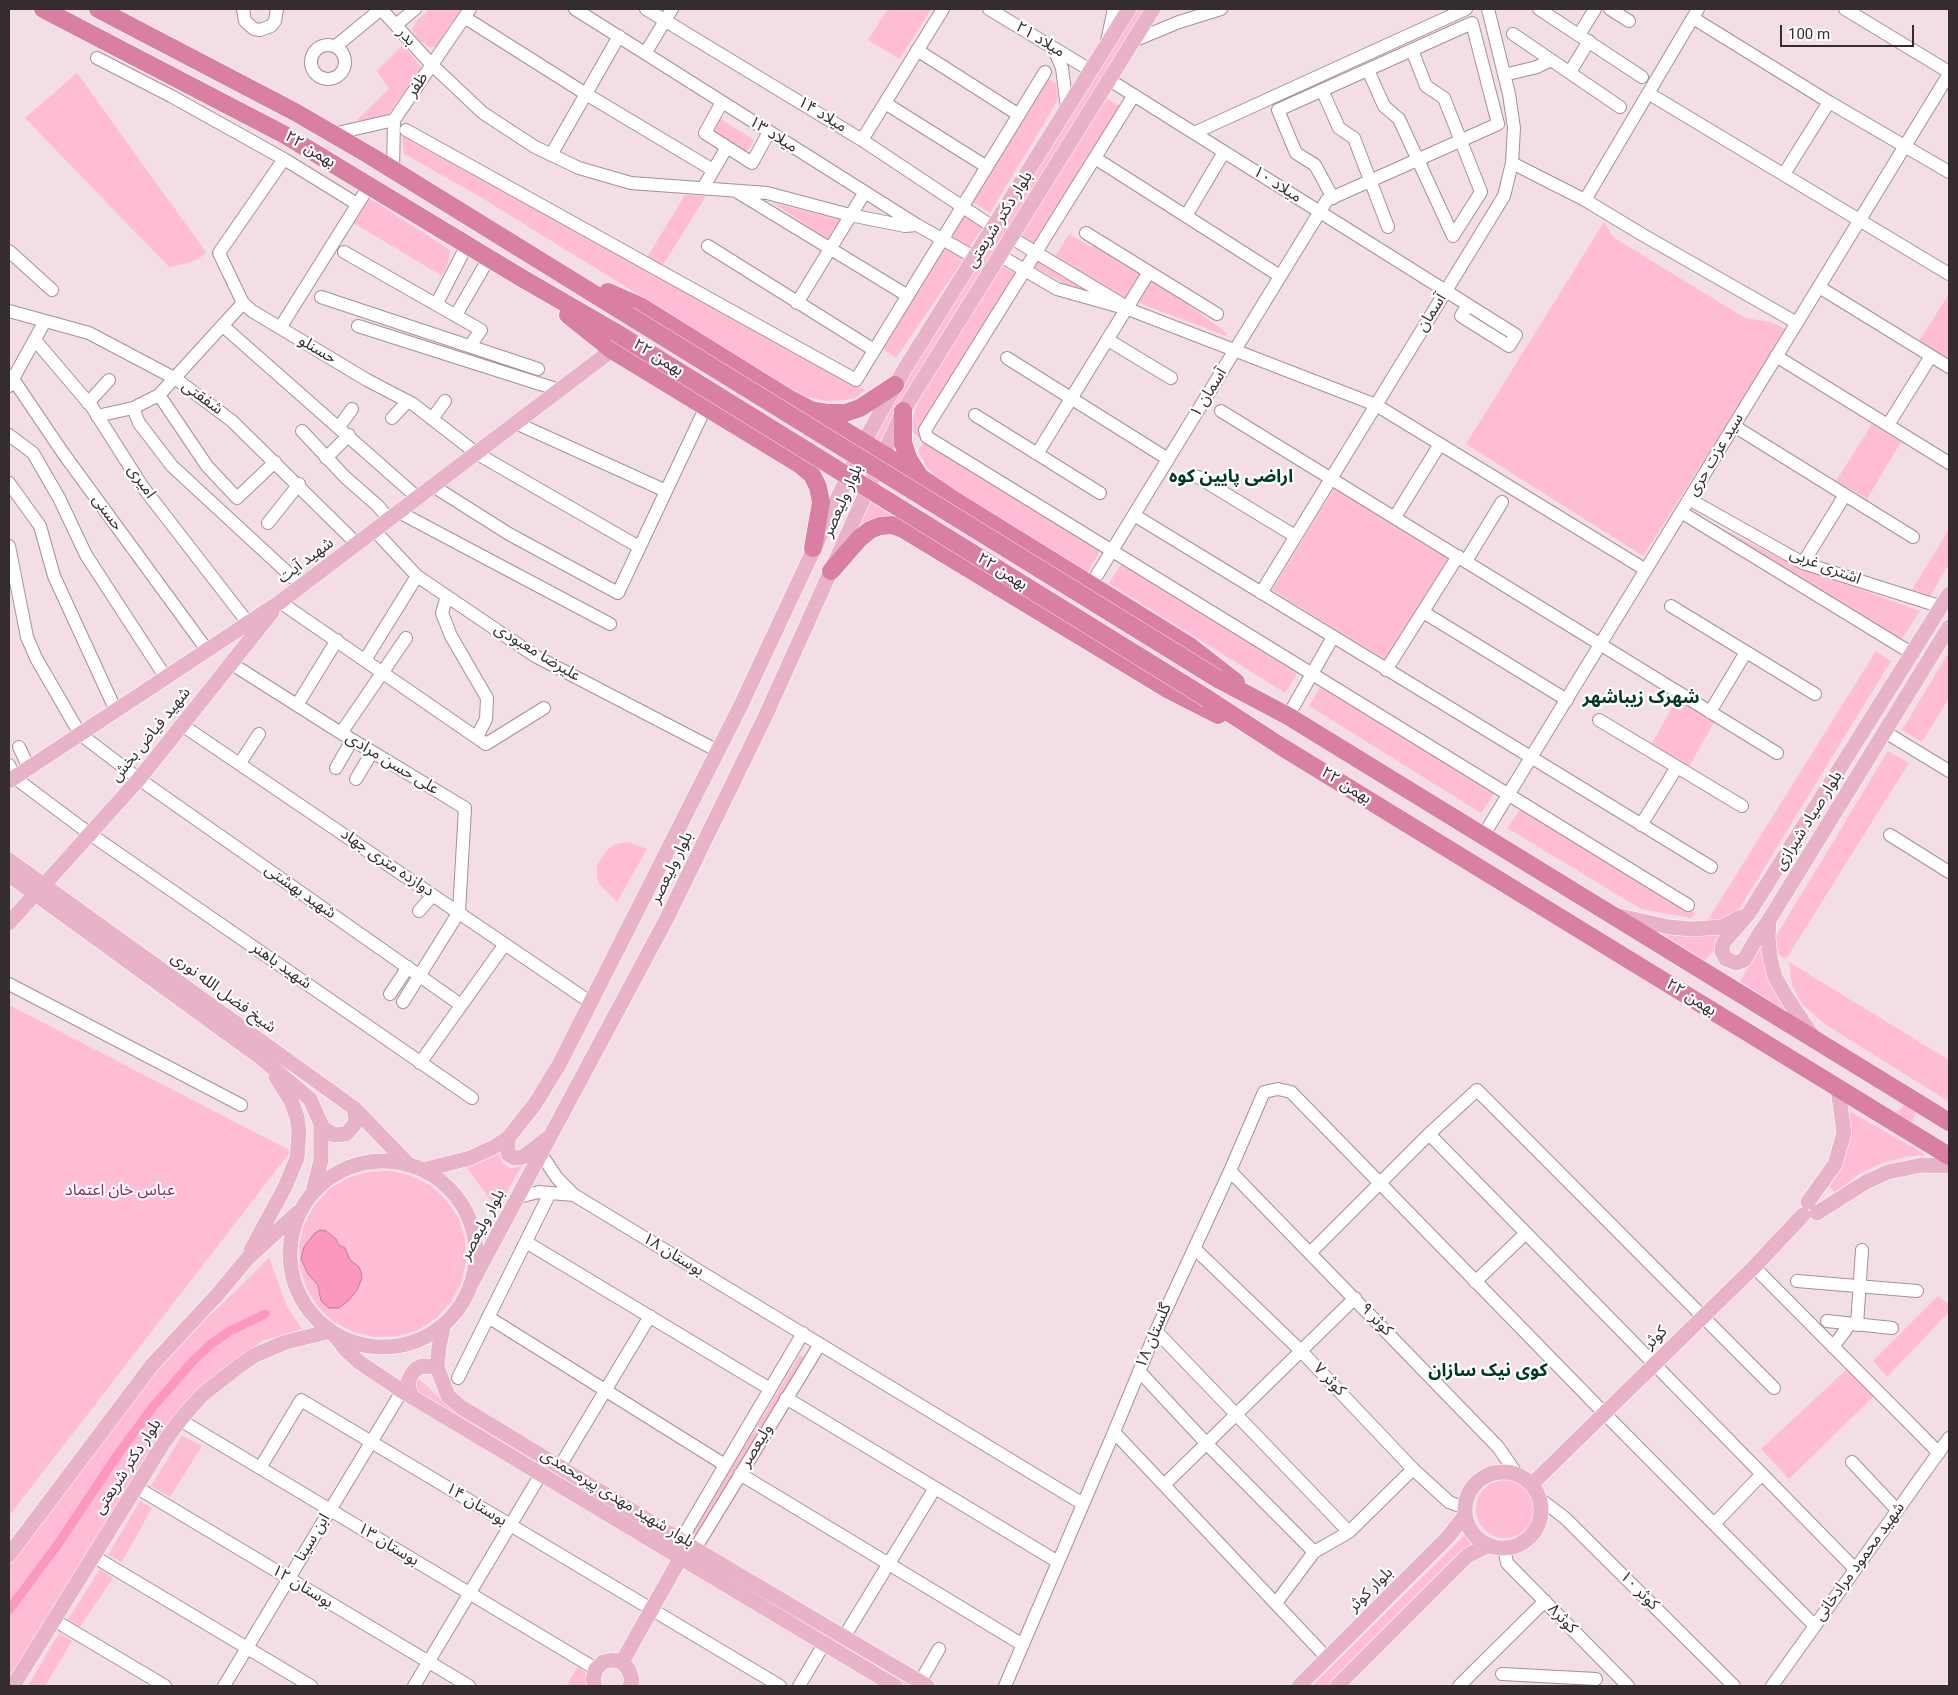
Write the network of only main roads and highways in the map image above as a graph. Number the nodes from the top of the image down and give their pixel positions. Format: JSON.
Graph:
{"nodes":[{"id":1,"x":43,"y":9,"type":"edge"},
{"id":2,"x":98,"y":9,"type":"edge"},
{"id":3,"x":1129,"y":9,"type":"edge"},
{"id":4,"x":1153,"y":9,"type":"edge"},
{"id":5,"x":528,"y":254,"type":"junction"},
{"id":6,"x":520,"y":277,"type":"junction"},
{"id":7,"x":612,"y":350,"type":"junction"},
{"id":8,"x":895,"y":385,"type":"junction"},
{"id":9,"x":788,"y":398,"type":"junction"},
{"id":10,"x":812,"y":410,"type":"junction"},
{"id":11,"x":903,"y":411,"type":"junction"},
{"id":12,"x":762,"y":442,"type":"junction"},
{"id":13,"x":864,"y":442,"type":"junction"},
{"id":14,"x":884,"y":454,"type":"junction"},
{"id":15,"x":920,"y":477,"type":"junction"},
{"id":16,"x":954,"y":500,"type":"junction"},
{"id":17,"x":929,"y":545,"type":"junction"},
{"id":18,"x":813,"y":548,"type":"junction"},
{"id":19,"x":831,"y":571,"type":"junction"},
{"id":20,"x":1945,"y":600,"type":"edge"},
{"id":21,"x":280,"y":602,"type":"junction"},
{"id":22,"x":1949,"y":627,"type":"edge"},
{"id":23,"x":741,"y":705,"type":"junction"},
{"id":24,"x":1266,"y":705,"type":"junction"},
{"id":25,"x":766,"y":717,"type":"junction"},
{"id":26,"x":1282,"y":747,"type":"junction"},
{"id":27,"x":11,"y":775,"type":"edge"},
{"id":28,"x":9,"y":860,"type":"edge"},
{"id":29,"x":9,"y":876,"type":"edge"},
{"id":30,"x":40,"y":890,"type":"junction"},
{"id":31,"x":1609,"y":913,"type":"junction"},
{"id":32,"x":1749,"y":913,"type":"junction"},
{"id":33,"x":1769,"y":920,"type":"junction"},
{"id":34,"x":9,"y":923,"type":"edge"},
{"id":35,"x":1816,"y":1041,"type":"junction"},
{"id":36,"x":261,"y":1058,"type":"junction"},
{"id":37,"x":1894,"y":1088,"type":"junction"},
{"id":38,"x":1838,"y":1089,"type":"junction"},
{"id":39,"x":354,"y":1108,"type":"junction"},
{"id":40,"x":1879,"y":1114,"type":"junction"},
{"id":41,"x":1943,"y":1118,"type":"edge"},
{"id":42,"x":321,"y":1124,"type":"junction"},
{"id":43,"x":552,"y":1136,"type":"junction"},
{"id":44,"x":508,"y":1138,"type":"junction"},
{"id":45,"x":1922,"y":1140,"type":"junction"},
{"id":46,"x":1949,"y":1156,"type":"edge"},
{"id":47,"x":408,"y":1165,"type":"junction"},
{"id":48,"x":1949,"y":1166,"type":"edge"},
{"id":49,"x":424,"y":1170,"type":"junction"},
{"id":50,"x":313,"y":1192,"type":"junction"},
{"id":51,"x":300,"y":1210,"type":"junction"},
{"id":52,"x":1809,"y":1210,"type":"junction"},
{"id":53,"x":247,"y":1259,"type":"junction"},
{"id":54,"x":470,"y":1286,"type":"junction"},
{"id":55,"x":444,"y":1324,"type":"junction"},
{"id":56,"x":331,"y":1331,"type":"junction"},
{"id":57,"x":437,"y":1367,"type":"junction"},
{"id":58,"x":407,"y":1393,"type":"junction"},
{"id":59,"x":1532,"y":1484,"type":"junction"},
{"id":60,"x":1465,"y":1512,"type":"junction"},
{"id":61,"x":681,"y":1540,"type":"junction"},
{"id":62,"x":1488,"y":1545,"type":"junction"},
{"id":63,"x":694,"y":1549,"type":"junction"},
{"id":64,"x":9,"y":1555,"type":"edge"},
{"id":65,"x":681,"y":1558,"type":"junction"},
{"id":66,"x":622,"y":1662,"type":"junction"},
{"id":67,"x":924,"y":1684,"type":"edge"},
{"id":68,"x":13,"y":1686,"type":"edge"},
{"id":69,"x":595,"y":1686,"type":"edge"},
{"id":70,"x":630,"y":1686,"type":"edge"},
{"id":71,"x":895,"y":1686,"type":"edge"},
{"id":72,"x":1299,"y":1686,"type":"edge"},
{"id":73,"x":1337,"y":1686,"type":"edge"}],
"edges":[{"from":1,"to":6,"type":"highway","name":"۲۲ بهمن"},
{"from":2,"to":5,"type":"highway","name":"۲۲ بهمن"},
{"from":3,"to":8,"type":"main road","name":"بلوار دکتر شریعتی"},
{"from":4,"to":11,"type":"main road","name":"بلوار دکتر شریعتی"},
{"from":5,"to":9,"type":"highway"},
{"from":5,"to":24,"type":"highway","name":"۲۲ بهمن","bridge":true},
{"from":6,"to":7,"type":"highway"},
{"from":6,"to":26,"type":"highway","name":"۲۲ بهمن","bridge":true},
{"from":7,"to":12,"type":"highway"},
{"from":7,"to":21,"type":"main road","name":"شهید آیت"},
{"from":8,"to":10,"type":"highway"},
{"from":8,"to":13,"type":"main road","name":"بلوار دکتر شریعتی"},
{"from":9,"to":10,"type":"highway"},
{"from":9,"to":12,"type":"highway"},
{"from":10,"to":13,"type":"highway"},
{"from":11,"to":14,"type":"main road","name":"بلوار دکتر شریعتی"},
{"from":11,"to":15,"type":"highway"},
{"from":12,"to":18,"type":"highway"},
{"from":13,"to":14,"type":"highway"},
{"from":13,"to":18,"type":"main road","name":"بلوار ولیعصر"},
{"from":14,"to":15,"type":"highway"},
{"from":14,"to":19,"type":"main road","name":"بلوار ولیعصر"},
{"from":15,"to":16,"type":"highway"},
{"from":16,"to":17,"type":"highway"},
{"from":16,"to":24,"type":"highway"},
{"from":17,"to":19,"type":"highway"},
{"from":17,"to":26,"type":"highway"},
{"from":18,"to":23,"type":"main road","name":"بلوار ولیعصر"},
{"from":19,"to":25,"type":"main road","name":"بلوار ولیعصر"},
{"from":20,"to":32,"type":"main road","name":"بلوار صیاد شیرازی"},
{"from":21,"to":27,"type":"main road","name":"شهید آیت"},
{"from":21,"to":30,"type":"main road","name":"شهید فیاض بخش"},
{"from":22,"to":33,"type":"main road","name":"بلوار صیاد شیرازی"},
{"from":23,"to":25,"type":"main road"},
{"from":23,"to":44,"type":"main road","name":"بلوار ولیعصر"},
{"from":24,"to":31,"type":"highway","name":"۲۲ بهمن"},
{"from":25,"to":43,"type":"main road","name":"بلوار ولیعصر"},
{"from":26,"to":38,"type":"highway","name":"۲۲ بهمن"},
{"from":28,"to":30,"type":"main road","name":"شیخ فضل الله نوری"},
{"from":29,"to":30,"type":"main road","name":"شیخ فضل الله نوری"},
{"from":30,"to":34,"type":"main road","name":"شهید فیاض بخش"},
{"from":30,"to":36,"type":"main road","name":"شیخ فضل الله نوری"},
{"from":30,"to":39,"type":"main road","name":"شیخ فضل الله نوری"},
{"from":31,"to":32,"type":"main road"},
{"from":31,"to":35,"type":"highway","name":"۲۲ بهمن"},
{"from":32,"to":33,"type":"main road","name":"بلوار صیاد شیرازی"},
{"from":33,"to":35,"type":"main road"},
{"from":35,"to":37,"type":"highway","name":"۲۲ بهمن"},
{"from":36,"to":42,"type":"main road","name":"شیخ فضل الله نوری"},
{"from":36,"to":53,"type":"main road"},
{"from":37,"to":40,"type":"highway"},
{"from":37,"to":41,"type":"highway","name":"۲۲ بهمن"},
{"from":38,"to":40,"type":"highway","name":"۲۲ بهمن"},
{"from":38,"to":52,"type":"main road"},
{"from":39,"to":42,"type":"main road"},
{"from":39,"to":47,"type":"main road","name":"شیخ فضل الله نوری"},
{"from":40,"to":45,"type":"highway","name":"۲۲ بهمن"},
{"from":41,"to":45,"type":"highway"},
{"from":42,"to":50,"type":"main road","name":"شیخ فضل الله نوری"},
{"from":43,"to":44,"type":"main road"},
{"from":43,"to":54,"type":"main road","name":"بلوار ولیعصر"},
{"from":44,"to":49,"type":"main road","name":"بلوار ولیعصر"},
{"from":45,"to":46,"type":"highway","name":"۲۲ بهمن"},
{"from":47,"to":49,"type":"main road"},
{"from":47,"to":50,"type":"main road"},
{"from":48,"to":52,"type":"main road"},
{"from":49,"to":54,"type":"main road"},
{"from":50,"to":51,"type":"main road"},
{"from":51,"to":53,"type":"main road"},
{"from":51,"to":56,"type":"main road"},
{"from":52,"to":59,"type":"main road","name":"کوثر"},
{"from":53,"to":64,"type":"main road"},
{"from":54,"to":55,"type":"main road"},
{"from":55,"to":56,"type":"main road"},
{"from":55,"to":57,"type":"main road"},
{"from":56,"to":58,"type":"main road","name":"بلوار شهید مهدی پیرمحمدی"},
{"from":56,"to":68,"type":"main road","name":"بلوار دکتر شریعتی"},
{"from":57,"to":58,"type":"main road"},
{"from":57,"to":61,"type":"main road","name":"بلوار شهید مهدی پیرمحمدی"},
{"from":58,"to":65,"type":"main road","name":"بلوار شهید مهدی پیرمحمدی"},
{"from":59,"to":60,"type":"main road"},
{"from":59,"to":62,"type":"main road"},
{"from":60,"to":62,"type":"main road"},
{"from":60,"to":72,"type":"main road","name":"بلوار کوثر"},
{"from":61,"to":63,"type":"main road","name":"بلوار شهید مهدی پیرمحمدی"},
{"from":61,"to":65,"type":"main road"},
{"from":62,"to":73,"type":"main road"},
{"from":63,"to":65,"type":"main road"},
{"from":63,"to":67,"type":"main road","name":"بلوار شهید مهدی پیرمحمدی"},
{"from":65,"to":66,"type":"main road"},
{"from":65,"to":71,"type":"main road","name":"بلوار شهید مهدی پیرمحمدی"},
{"from":66,"to":69,"type":"main road"},
{"from":66,"to":70,"type":"main road"}]}
